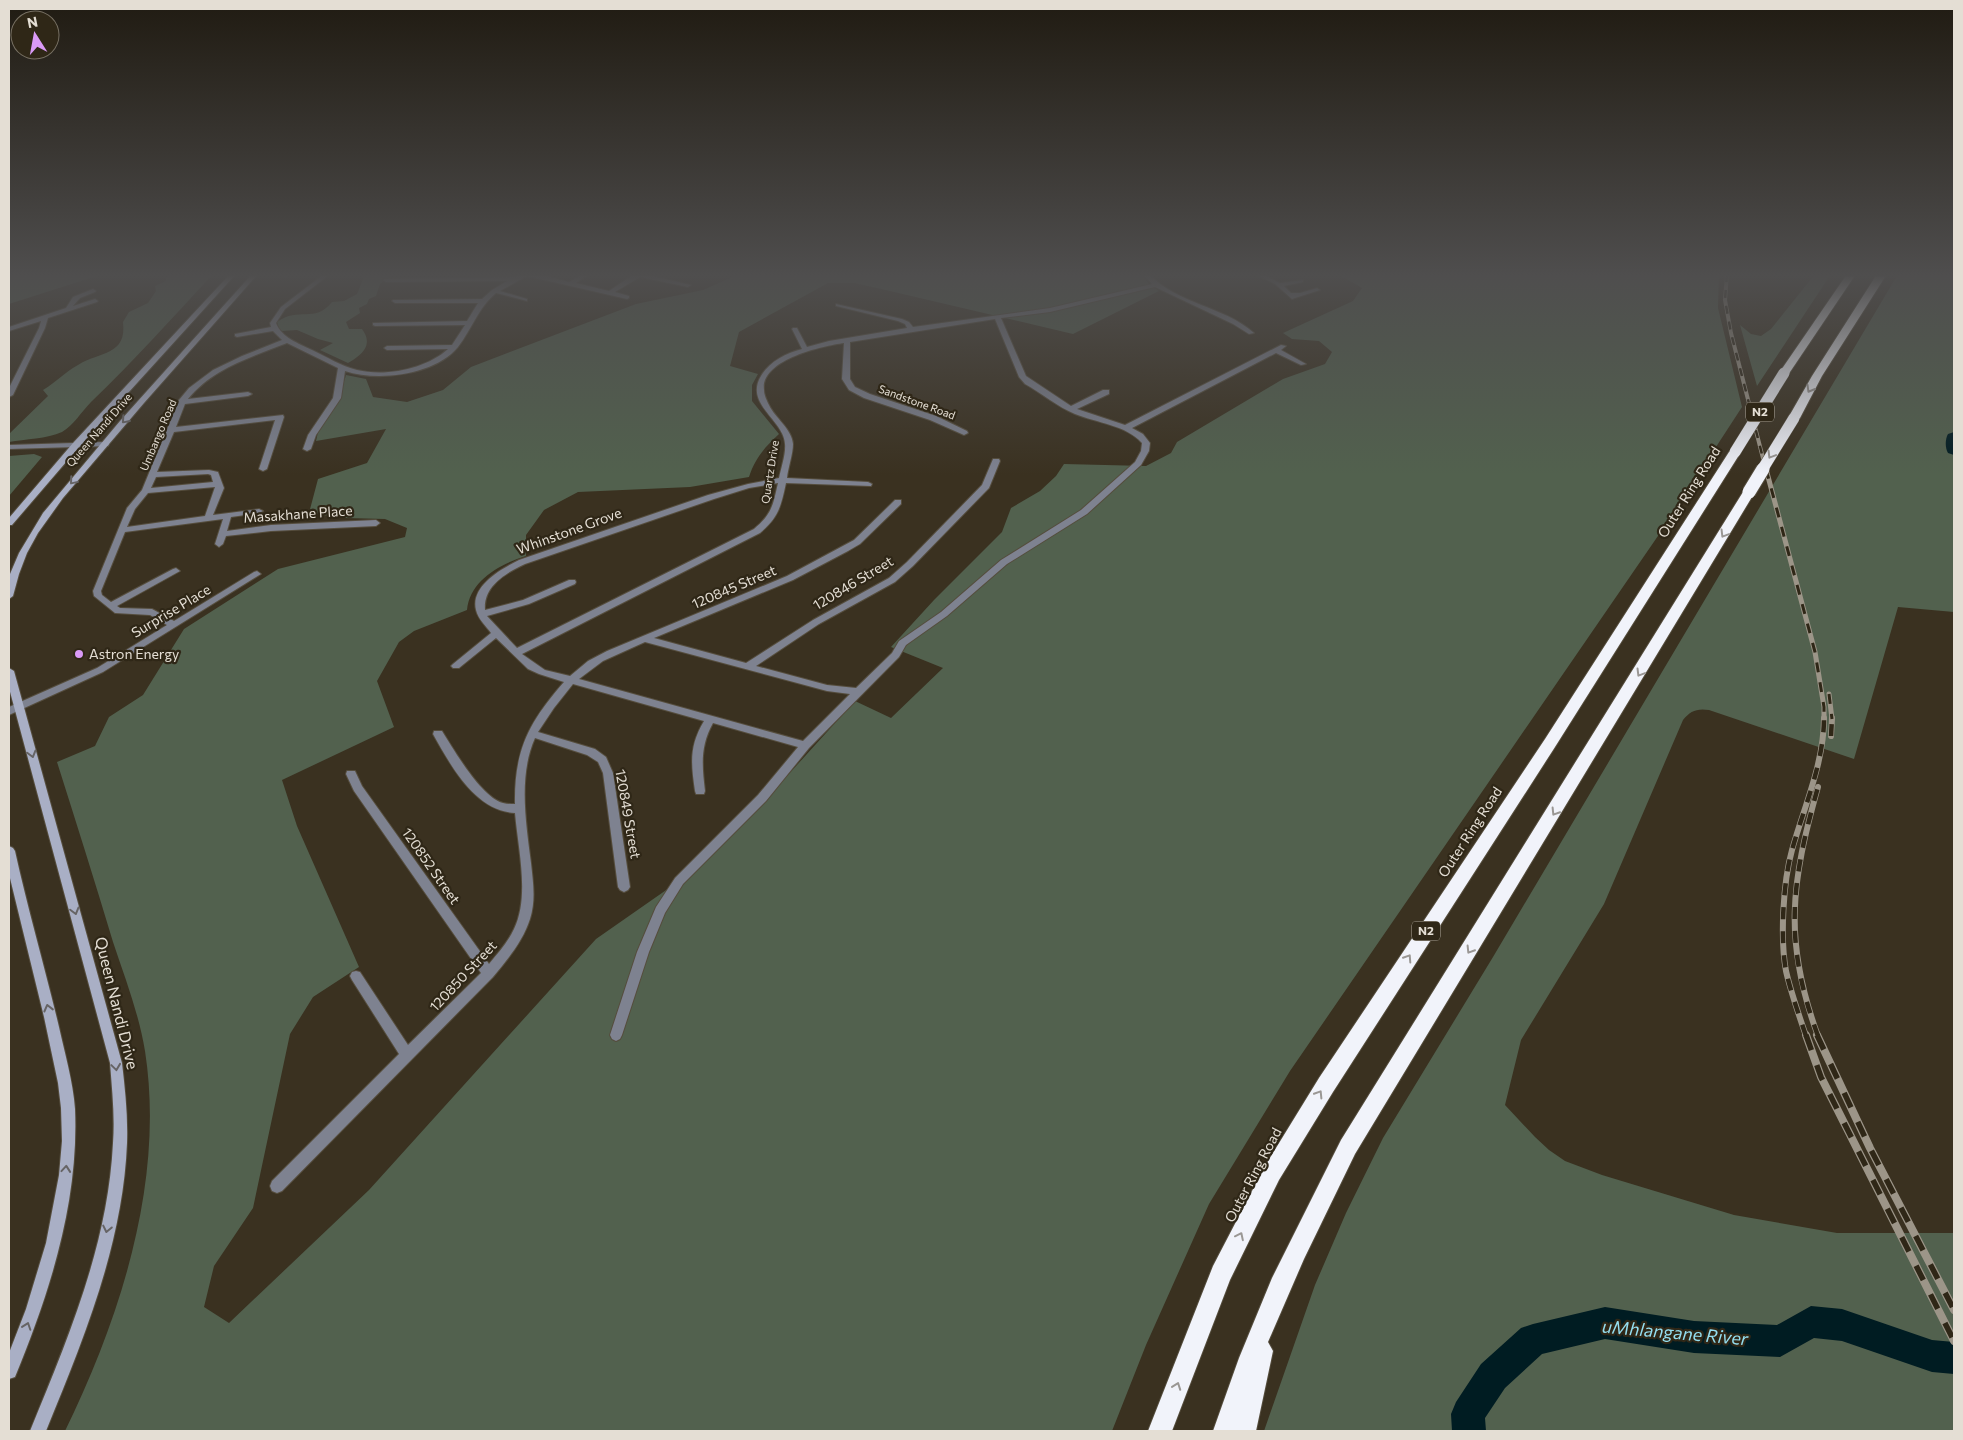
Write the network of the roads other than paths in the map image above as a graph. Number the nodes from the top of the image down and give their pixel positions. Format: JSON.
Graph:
{"nodes":[{"id":1,"x":35,"y":341,"type":"edge"},
{"id":2,"x":171,"y":341,"type":"edge"},
{"id":3,"x":196,"y":341,"type":"edge"},
{"id":4,"x":285,"y":341,"type":"edge"},
{"id":5,"x":290,"y":341,"type":"edge"},
{"id":6,"x":457,"y":341,"type":"edge"},
{"id":7,"x":801,"y":341,"type":"edge"},
{"id":8,"x":841,"y":341,"type":"edge"},
{"id":9,"x":847,"y":341,"type":"edge"},
{"id":10,"x":1008,"y":341,"type":"edge"},
{"id":11,"x":1806,"y":341,"type":"edge"},
{"id":12,"x":1840,"y":341,"type":"edge"},
{"id":13,"x":454,"y":347,"type":"junction"},
{"id":14,"x":387,"y":348,"type":"dead end"},
{"id":15,"x":805,"y":349,"type":"junction"},
{"id":16,"x":1303,"y":364,"type":"dead end"},
{"id":17,"x":342,"y":368,"type":"junction"},
{"id":18,"x":1106,"y":392,"type":"dead end"},
{"id":19,"x":248,"y":394,"type":"dead end"},
{"id":20,"x":9,"y":395,"type":"edge"},
{"id":21,"x":182,"y":402,"type":"junction"},
{"id":22,"x":1070,"y":409,"type":"junction"},
{"id":23,"x":1126,"y":428,"type":"junction"},
{"id":24,"x":171,"y":430,"type":"junction"},
{"id":25,"x":964,"y":433,"type":"dead end"},
{"id":26,"x":76,"y":444,"type":"junction"},
{"id":27,"x":105,"y":444,"type":"junction"},
{"id":28,"x":9,"y":447,"type":"edge"},
{"id":29,"x":307,"y":449,"type":"dead end"},
{"id":30,"x":996,"y":461,"type":"dead end"},
{"id":31,"x":263,"y":469,"type":"dead end"},
{"id":32,"x":153,"y":475,"type":"junction"},
{"id":33,"x":781,"y":480,"type":"junction"},
{"id":34,"x":218,"y":484,"type":"junction"},
{"id":35,"x":868,"y":484,"type":"dead end"},
{"id":36,"x":146,"y":491,"type":"junction"},
{"id":37,"x":898,"y":502,"type":"dead end"},
{"id":38,"x":259,"y":511,"type":"dead end"},
{"id":39,"x":228,"y":515,"type":"junction"},
{"id":40,"x":208,"y":518,"type":"junction"},
{"id":41,"x":376,"y":522,"type":"dead end"},
{"id":42,"x":9,"y":523,"type":"edge"},
{"id":43,"x":124,"y":530,"type":"junction"},
{"id":44,"x":222,"y":534,"type":"junction"},
{"id":45,"x":219,"y":544,"type":"dead end"},
{"id":46,"x":176,"y":571,"type":"dead end"},
{"id":47,"x":256,"y":574,"type":"dead end"},
{"id":48,"x":572,"y":582,"type":"dead end"},
{"id":49,"x":9,"y":596,"type":"edge"},
{"id":50,"x":112,"y":605,"type":"junction"},
{"id":51,"x":482,"y":614,"type":"junction"},
{"id":52,"x":175,"y":625,"type":"junction"},
{"id":53,"x":497,"y":634,"type":"junction"},
{"id":54,"x":645,"y":638,"type":"junction"},
{"id":55,"x":516,"y":653,"type":"junction"},
{"id":56,"x":456,"y":666,"type":"dead end"},
{"id":57,"x":747,"y":667,"type":"junction"},
{"id":58,"x":9,"y":671,"type":"edge"},
{"id":59,"x":570,"y":680,"type":"junction"},
{"id":60,"x":859,"y":692,"type":"junction"},
{"id":61,"x":13,"y":709,"type":"edge"},
{"id":62,"x":710,"y":719,"type":"junction"},
{"id":63,"x":438,"y":734,"type":"dead end"},
{"id":64,"x":533,"y":734,"type":"junction"},
{"id":65,"x":806,"y":745,"type":"junction"},
{"id":66,"x":351,"y":774,"type":"dead end"},
{"id":67,"x":700,"y":792,"type":"dead end"},
{"id":68,"x":521,"y":809,"type":"junction"},
{"id":69,"x":9,"y":850,"type":"edge"},
{"id":70,"x":624,"y":887,"type":"dead end"},
{"id":71,"x":489,"y":973,"type":"junction"},
{"id":72,"x":356,"y":976,"type":"dead end"},
{"id":73,"x":616,"y":1035,"type":"dead end"},
{"id":74,"x":407,"y":1055,"type":"junction"},
{"id":75,"x":278,"y":1186,"type":"dead end"},
{"id":76,"x":1268,"y":1315,"type":"junction"},
{"id":77,"x":9,"y":1371,"type":"edge"},
{"id":78,"x":38,"y":1431,"type":"edge"},
{"id":79,"x":1160,"y":1431,"type":"edge"},
{"id":80,"x":1224,"y":1431,"type":"edge"},
{"id":81,"x":1244,"y":1431,"type":"edge"}],
"edges":[{"from":1,"to":20,"type":"street"},
{"from":2,"to":26,"type":"main road","name":"Queen Nandi Drive"},
{"from":3,"to":27,"type":"main road","name":"Queen Nandi Drive","one_way":true},
{"from":4,"to":21,"type":"street","name":"Umbango Road"},
{"from":5,"to":17,"type":"street"},
{"from":6,"to":13,"type":"street"},
{"from":7,"to":15,"type":"street"},
{"from":8,"to":15,"type":"street","name":"Quartz Drive"},
{"from":9,"to":25,"type":"street","name":"Sandstone Road"},
{"from":10,"to":22,"type":"street"},
{"from":79,"to":11,"type":"highway","name":"Outer Ring Road","number":"N2","one_way":true,"bridge":true},
{"from":12,"to":76,"type":"highway","number":"N2","one_way":true,"bridge":true},
{"from":13,"to":14,"type":"street"},
{"from":13,"to":17,"type":"street"},
{"from":15,"to":33,"type":"street","name":"Quartz Drive"},
{"from":16,"to":23,"type":"street"},
{"from":17,"to":29,"type":"street"},
{"from":18,"to":22,"type":"street"},
{"from":19,"to":21,"type":"street"},
{"from":21,"to":24,"type":"street","name":"Umbango Road"},
{"from":22,"to":23,"type":"street"},
{"from":23,"to":60,"type":"street"},
{"from":24,"to":31,"type":"street"},
{"from":24,"to":32,"type":"street","name":"Umbango Road"},
{"from":26,"to":27,"type":"street"},
{"from":26,"to":28,"type":"street"},
{"from":26,"to":42,"type":"main road","name":"Queen Nandi Drive"},
{"from":27,"to":49,"type":"main road","name":"Queen Nandi Drive","one_way":true},
{"from":30,"to":57,"type":"street","name":"120846 Street"},
{"from":32,"to":34,"type":"street"},
{"from":32,"to":36,"type":"street","name":"Umbango Road"},
{"from":33,"to":35,"type":"street","name":"Whinstone Grove"},
{"from":33,"to":51,"type":"street","name":"Whinstone Grove"},
{"from":33,"to":55,"type":"street","name":"Quartz Drive"},
{"from":34,"to":36,"type":"street"},
{"from":34,"to":40,"type":"street"},
{"from":36,"to":43,"type":"street","name":"Umbango Road"},
{"from":37,"to":54,"type":"street","name":"120845 Street"},
{"from":38,"to":39,"type":"street","name":"Masakhane Place"},
{"from":39,"to":40,"type":"street","name":"Masakhane Place"},
{"from":39,"to":44,"type":"street","name":"Masakhane Place"},
{"from":40,"to":43,"type":"street","name":"Masakhane Place"},
{"from":41,"to":44,"type":"street","name":"Masakhane Place"},
{"from":43,"to":50,"type":"street"},
{"from":44,"to":45,"type":"street","name":"Masakhane Place"},
{"from":46,"to":50,"type":"street"},
{"from":47,"to":52,"type":"street","name":"Surprise Place"},
{"from":48,"to":51,"type":"street"},
{"from":50,"to":52,"type":"street"},
{"from":51,"to":53,"type":"street"},
{"from":52,"to":61,"type":"street","name":"Surprise Place"},
{"from":53,"to":55,"type":"street"},
{"from":53,"to":56,"type":"street"},
{"from":54,"to":57,"type":"street"},
{"from":54,"to":59,"type":"street","name":"120845 Street"},
{"from":55,"to":59,"type":"street"},
{"from":57,"to":60,"type":"street"},
{"from":58,"to":61,"type":"main road","name":"Queen Nandi Drive"},
{"from":59,"to":62,"type":"street"},
{"from":59,"to":64,"type":"street","name":"120850 Street"},
{"from":60,"to":65,"type":"street"},
{"from":61,"to":78,"type":"main road","name":"Queen Nandi Drive","one_way":true},
{"from":62,"to":65,"type":"street"},
{"from":62,"to":67,"type":"street"},
{"from":63,"to":68,"type":"street"},
{"from":64,"to":68,"type":"street","name":"120850 Street"},
{"from":64,"to":70,"type":"street","name":"120849 Street"},
{"from":65,"to":73,"type":"street"},
{"from":66,"to":71,"type":"street","name":"120852 Street"},
{"from":68,"to":71,"type":"street","name":"120850 Street"},
{"from":77,"to":69,"type":"main road","one_way":true},
{"from":71,"to":74,"type":"street","name":"120850 Street"},
{"from":72,"to":74,"type":"street"},
{"from":74,"to":75,"type":"street","name":"120850 Street"},
{"from":76,"to":80,"type":"highway","number":"N2"},
{"from":76,"to":81,"type":"highway"}]}
